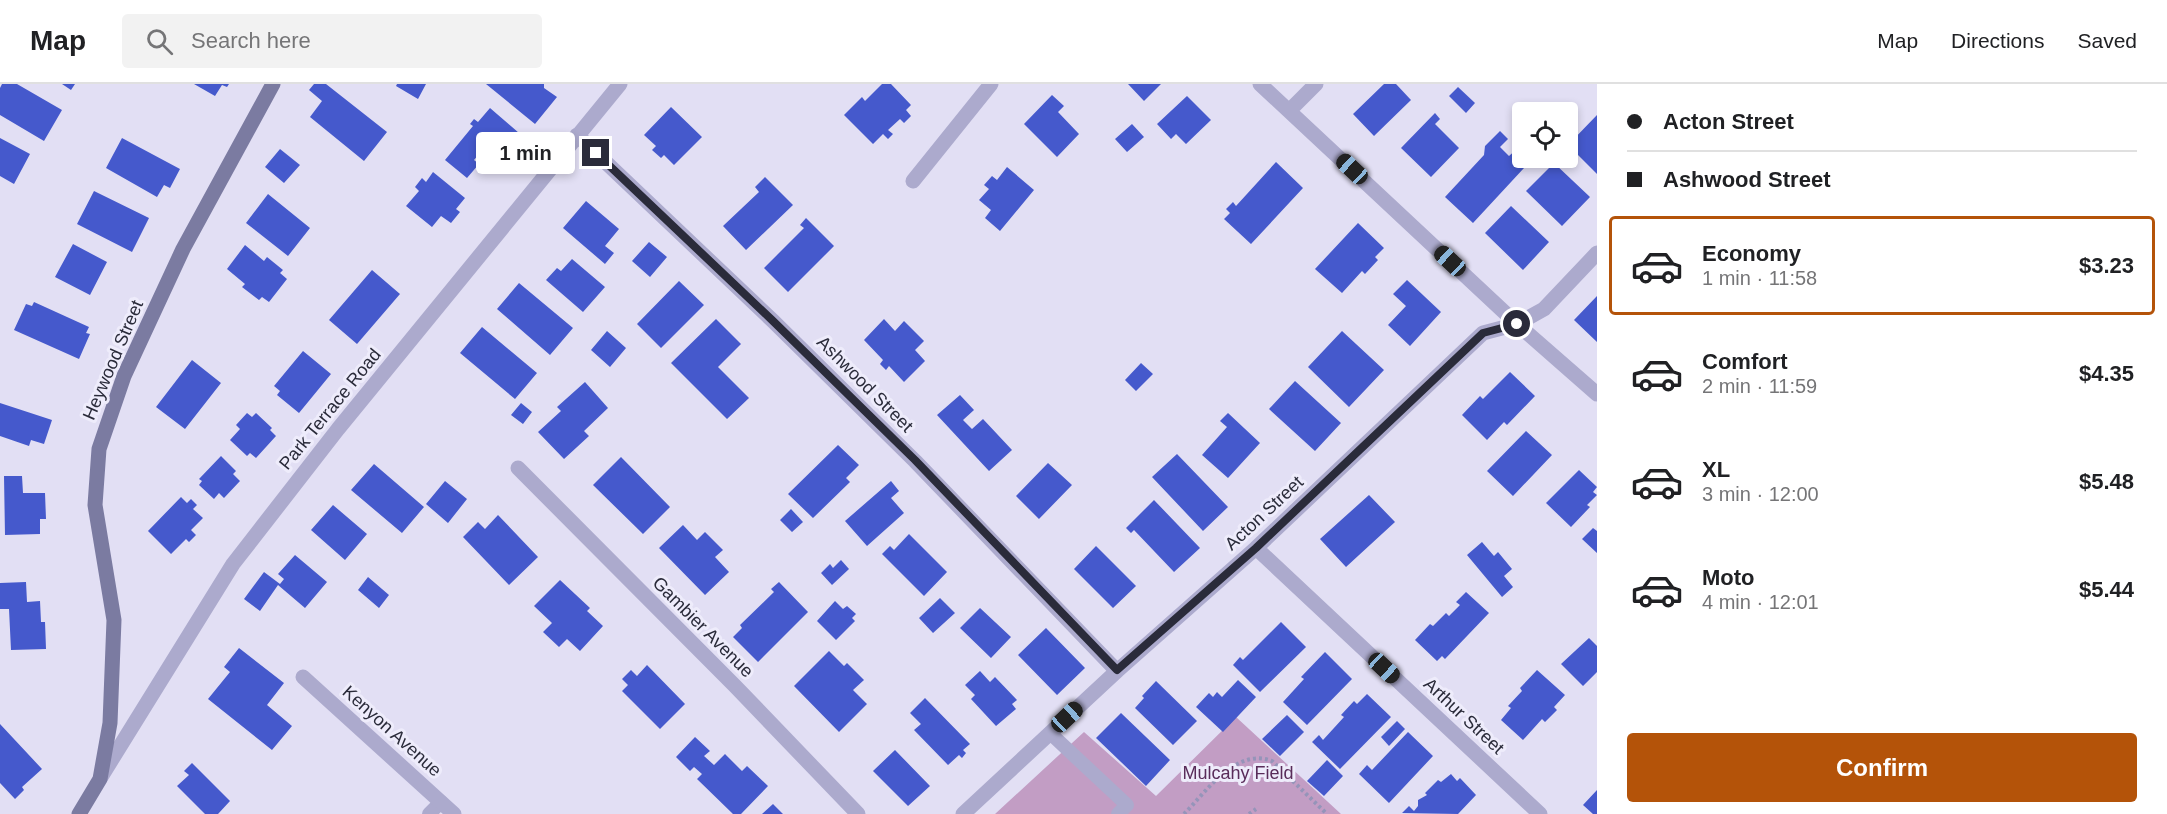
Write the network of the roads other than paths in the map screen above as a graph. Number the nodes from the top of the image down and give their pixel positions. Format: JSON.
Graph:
{"nodes":[{"id":1,"x":273,"y":84,"type":"edge"},
{"id":2,"x":620,"y":84,"type":"edge"},
{"id":3,"x":991,"y":84,"type":"edge"},
{"id":4,"x":1260,"y":84,"type":"edge"},
{"id":5,"x":1316,"y":84,"type":"edge"},
{"id":6,"x":1290,"y":110,"type":"junction"},
{"id":7,"x":577,"y":135,"type":"junction"},
{"id":8,"x":913,"y":181,"type":"dead end"},
{"id":9,"x":1597,"y":253,"type":"edge"},
{"id":10,"x":1517,"y":324,"type":"junction"},
{"id":11,"x":1597,"y":394,"type":"edge"},
{"id":12,"x":518,"y":468,"type":"dead end"},
{"id":13,"x":1256,"y":548,"type":"junction"},
{"id":14,"x":1117,"y":670,"type":"junction"},
{"id":15,"x":303,"y":677,"type":"dead end"},
{"id":16,"x":1050,"y":733,"type":"junction"},
{"id":17,"x":100,"y":779,"type":"junction"},
{"id":18,"x":441,"y":802,"type":"junction"},
{"id":19,"x":79,"y":814,"type":"edge"},
{"id":20,"x":429,"y":814,"type":"edge"},
{"id":21,"x":454,"y":814,"type":"edge"},
{"id":22,"x":858,"y":814,"type":"edge"},
{"id":23,"x":963,"y":814,"type":"edge"},
{"id":24,"x":1118,"y":814,"type":"edge"},
{"id":25,"x":1540,"y":814,"type":"edge"}],
"edges":[{"from":1,"to":17,"type":"street","name":"Heywood Street"},
{"from":2,"to":7,"type":"street","name":"Park Terrace Road"},
{"from":3,"to":8,"type":"street"},
{"from":4,"to":6,"type":"street"},
{"from":5,"to":6,"type":"street"},
{"from":6,"to":10,"type":"street"},
{"from":7,"to":14,"type":"street","name":"Ashwood Street"},
{"from":7,"to":17,"type":"street","name":"Park Terrace Road"},
{"from":9,"to":10,"type":"street","name":"Acton Street"},
{"from":10,"to":11,"type":"street"},
{"from":10,"to":13,"type":"street","name":"Acton Street"},
{"from":12,"to":22,"type":"street","name":"Gambier Avenue"},
{"from":13,"to":14,"type":"street","name":"Acton Street"},
{"from":13,"to":25,"type":"street","name":"Arthur Street"},
{"from":14,"to":16,"type":"street","name":"Acton Street"},
{"from":15,"to":18,"type":"street","name":"Kenyon Avenue"},
{"from":16,"to":23,"type":"street","name":"Acton Street"},
{"from":16,"to":24,"type":"lane"},
{"from":17,"to":19,"type":"street","name":"Heywood Street"},
{"from":18,"to":20,"type":"lane"},
{"from":18,"to":21,"type":"street","name":"Kenyon Avenue"}]}
